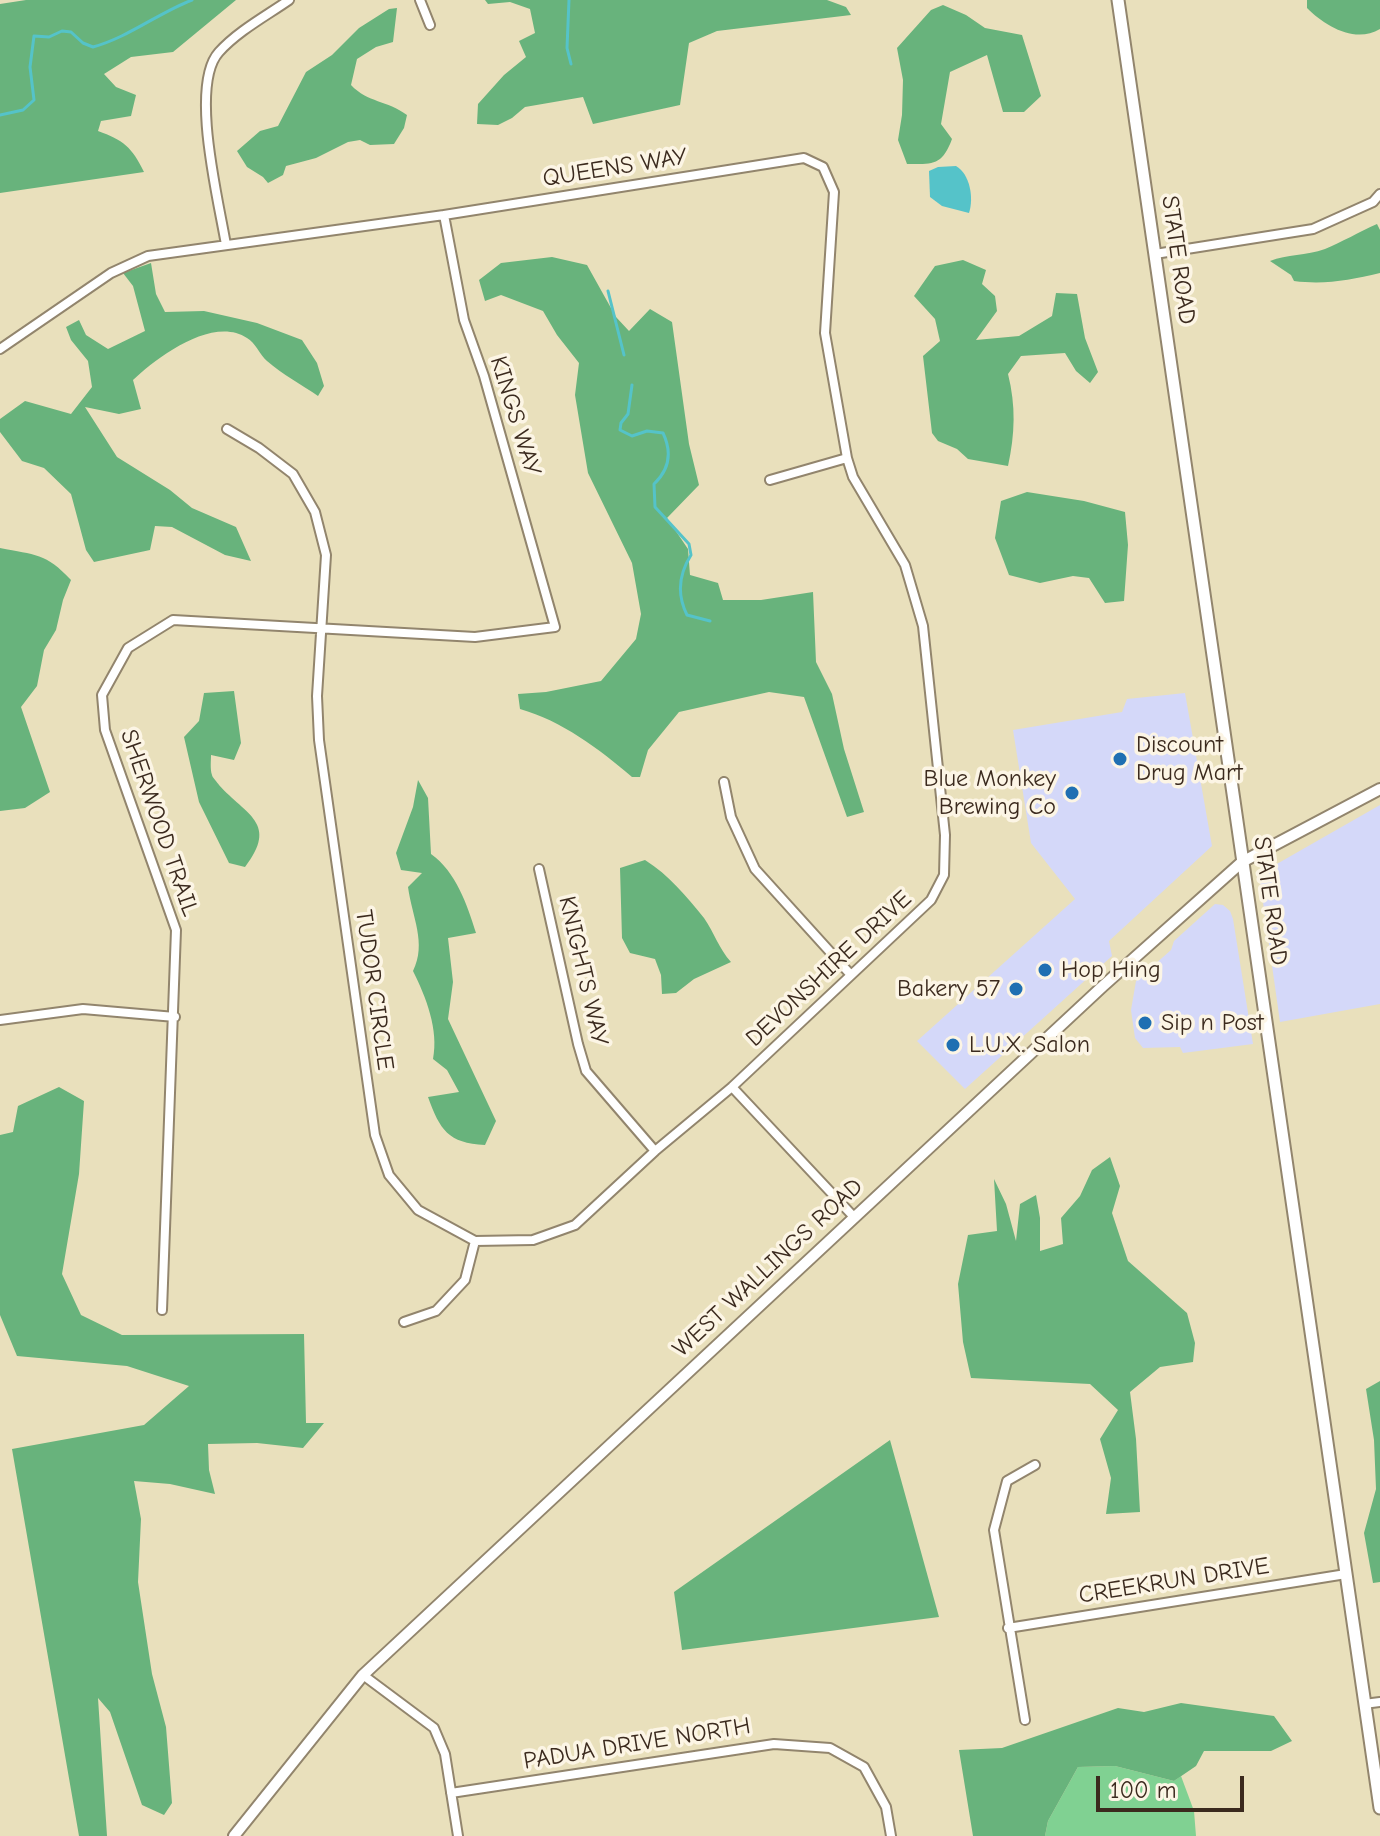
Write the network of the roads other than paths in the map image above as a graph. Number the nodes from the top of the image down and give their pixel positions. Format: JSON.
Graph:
{"nodes":[{"id":1,"x":289,"y":0,"type":"edge"},
{"id":2,"x":420,"y":0,"type":"edge"},
{"id":3,"x":1118,"y":0,"type":"edge"},
{"id":4,"x":430,"y":25,"type":"dead end"},
{"id":5,"x":1380,"y":194,"type":"edge"},
{"id":6,"x":444,"y":215,"type":"junction"},
{"id":7,"x":226,"y":245,"type":"junction"},
{"id":8,"x":1155,"y":254,"type":"junction"},
{"id":9,"x":0,"y":349,"type":"edge"},
{"id":10,"x":227,"y":429,"type":"dead end"},
{"id":11,"x":847,"y":458,"type":"junction"},
{"id":12,"x":770,"y":480,"type":"dead end"},
{"id":13,"x":911,"y":588,"type":"joint"},
{"id":14,"x":555,"y":627,"type":"joint"},
{"id":15,"x":322,"y":630,"type":"junction"},
{"id":16,"x":724,"y":782,"type":"dead end"},
{"id":17,"x":1380,"y":789,"type":"edge"},
{"id":18,"x":1242,"y":862,"type":"junction"},
{"id":19,"x":539,"y":869,"type":"dead end"},
{"id":20,"x":851,"y":975,"type":"junction"},
{"id":21,"x":175,"y":1017,"type":"junction"},
{"id":22,"x":0,"y":1020,"type":"edge"},
{"id":23,"x":732,"y":1087,"type":"junction"},
{"id":24,"x":655,"y":1151,"type":"junction"},
{"id":25,"x":853,"y":1216,"type":"junction"},
{"id":26,"x":475,"y":1241,"type":"junction"},
{"id":27,"x":162,"y":1310,"type":"dead end"},
{"id":28,"x":404,"y":1322,"type":"dead end"},
{"id":29,"x":1035,"y":1465,"type":"dead end"},
{"id":30,"x":1346,"y":1574,"type":"junction"},
{"id":31,"x":1008,"y":1628,"type":"junction"},
{"id":32,"x":363,"y":1675,"type":"junction"},
{"id":33,"x":1380,"y":1702,"type":"edge"},
{"id":34,"x":1364,"y":1704,"type":"junction"},
{"id":35,"x":1025,"y":1720,"type":"dead end"},
{"id":36,"x":451,"y":1793,"type":"junction"},
{"id":37,"x":1380,"y":1808,"type":"edge"},
{"id":38,"x":234,"y":1836,"type":"edge"},
{"id":39,"x":458,"y":1836,"type":"edge"},
{"id":40,"x":891,"y":1836,"type":"edge"}],
"edges":[{"from":1,"to":7,"type":"street"},
{"from":2,"to":4,"type":"street"},
{"from":3,"to":8,"type":"main road","name":"STATE ROAD"},
{"from":5,"to":8,"type":"street"},
{"from":6,"to":7,"type":"street","name":"QUEENS WAY"},
{"from":6,"to":11,"type":"street","name":"QUEENS WAY"},
{"from":6,"to":14,"type":"street","name":"KINGS WAY"},
{"from":7,"to":9,"type":"street","name":"QUEENS WAY"},
{"from":8,"to":18,"type":"main road","name":"STATE ROAD"},
{"from":10,"to":15,"type":"street","name":"TUDOR CIRCLE"},
{"from":11,"to":12,"type":"street"},
{"from":11,"to":13,"type":"street","name":"QUEENS WAY"},
{"from":13,"to":20,"type":"street","name":"DEVONSHIRE DRIVE"},
{"from":14,"to":15,"type":"street","name":"SHERWOOD TRAIL"},
{"from":15,"to":21,"type":"street","name":"SHERWOOD TRAIL"},
{"from":15,"to":26,"type":"street","name":"TUDOR CIRCLE"},
{"from":16,"to":20,"type":"street"},
{"from":17,"to":18,"type":"street","name":"WEST WALLINGS ROAD"},
{"from":18,"to":25,"type":"street","name":"WEST WALLINGS ROAD"},
{"from":18,"to":30,"type":"main road","name":"STATE ROAD"},
{"from":19,"to":24,"type":"street","name":"KNIGHTS WAY"},
{"from":20,"to":23,"type":"street","name":"DEVONSHIRE DRIVE"},
{"from":21,"to":22,"type":"street"},
{"from":21,"to":27,"type":"street","name":"SHERWOOD TRAIL"},
{"from":23,"to":24,"type":"street","name":"TUDOR CIRCLE"},
{"from":23,"to":25,"type":"street"},
{"from":24,"to":26,"type":"street","name":"TUDOR CIRCLE"},
{"from":25,"to":32,"type":"street","name":"WEST WALLINGS ROAD"},
{"from":26,"to":28,"type":"street"},
{"from":29,"to":31,"type":"street"},
{"from":30,"to":31,"type":"street","name":"CREEKRUN DRIVE"},
{"from":30,"to":34,"type":"main road","name":"STATE ROAD"},
{"from":31,"to":35,"type":"street"},
{"from":32,"to":36,"type":"street"},
{"from":32,"to":38,"type":"street","name":"WEST WALLINGS ROAD"},
{"from":33,"to":34,"type":"street"},
{"from":34,"to":37,"type":"main road","name":"STATE ROAD"},
{"from":36,"to":39,"type":"street"},
{"from":36,"to":40,"type":"street","name":"PADUA DRIVE NORTH"}]}
